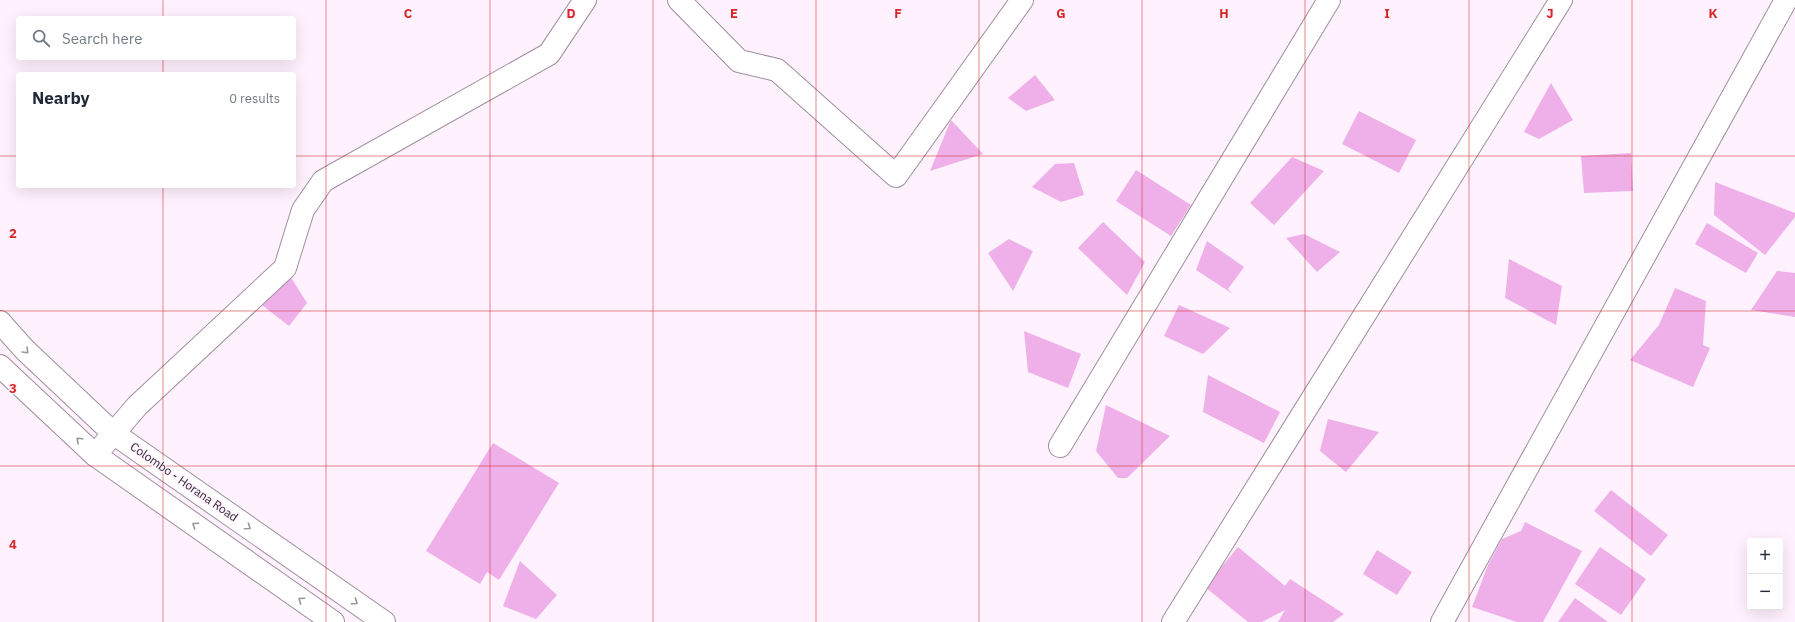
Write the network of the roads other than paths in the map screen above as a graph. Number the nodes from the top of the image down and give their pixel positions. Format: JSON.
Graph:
{"nodes":[{"id":1,"x":585,"y":0,"type":"edge"},
{"id":2,"x":679,"y":0,"type":"edge"},
{"id":3,"x":1022,"y":0,"type":"edge"},
{"id":4,"x":1329,"y":0,"type":"edge"},
{"id":5,"x":1561,"y":0,"type":"edge"},
{"id":6,"x":1786,"y":0,"type":"edge"},
{"id":7,"x":0,"y":322,"type":"edge"},
{"id":8,"x":1,"y":370,"type":"edge"},
{"id":9,"x":114,"y":433,"type":"junction"},
{"id":10,"x":1060,"y":446,"type":"dead end"},
{"id":11,"x":95,"y":455,"type":"junction"},
{"id":12,"x":333,"y":622,"type":"edge"},
{"id":13,"x":384,"y":622,"type":"edge"},
{"id":14,"x":1173,"y":622,"type":"edge"},
{"id":15,"x":1442,"y":622,"type":"edge"}],
"edges":[{"from":1,"to":9,"type":"street"},
{"from":2,"to":3,"type":"street"},
{"from":4,"to":10,"type":"street"},
{"from":5,"to":14,"type":"street"},
{"from":6,"to":15,"type":"street"},
{"from":7,"to":9,"type":"street","name":"Colombo - Horana Road","one_way":true},
{"from":11,"to":8,"type":"street","one_way":true},
{"from":9,"to":11,"type":"street"},
{"from":9,"to":13,"type":"street","name":"Colombo - Horana Road","one_way":true},
{"from":12,"to":11,"type":"street","one_way":true}]}
